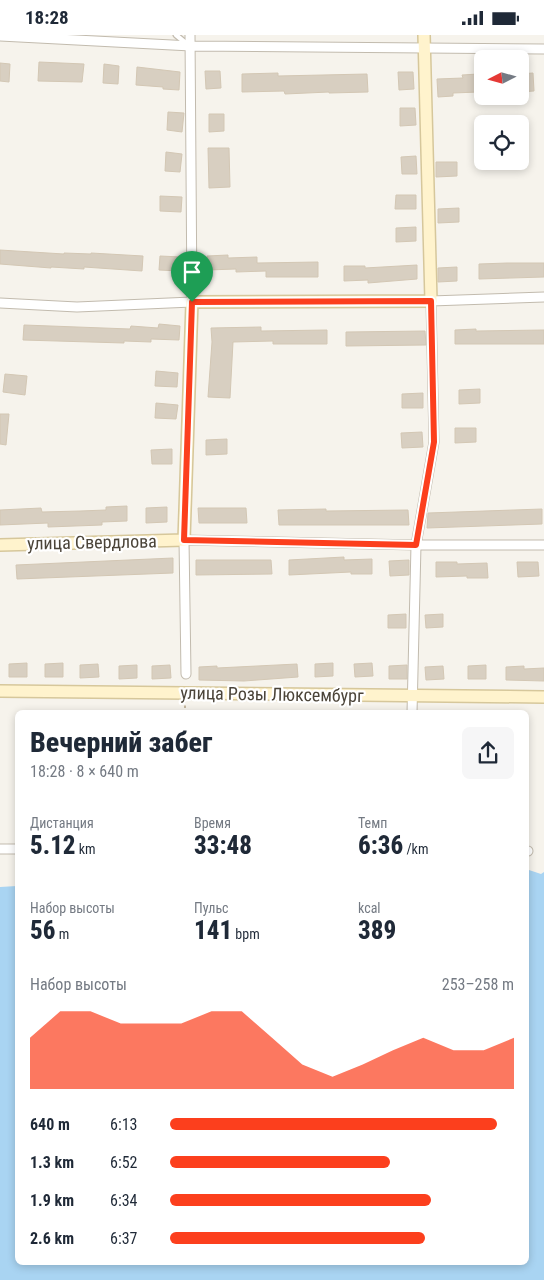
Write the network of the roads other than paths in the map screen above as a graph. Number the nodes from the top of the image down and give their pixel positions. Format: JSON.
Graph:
{"nodes":[{"id":1,"x":176,"y":35,"type":"edge"},
{"id":2,"x":190,"y":35,"type":"edge"},
{"id":3,"x":424,"y":35,"type":"edge"},
{"id":4,"x":0,"y":36,"type":"edge"},
{"id":5,"x":191,"y":46,"type":"junction"},
{"id":6,"x":425,"y":49,"type":"junction"},
{"id":7,"x":544,"y":49,"type":"edge"},
{"id":8,"x":544,"y":297,"type":"edge"},
{"id":9,"x":431,"y":301,"type":"junction"},
{"id":10,"x":192,"y":302,"type":"junction"},
{"id":11,"x":0,"y":303,"type":"edge"},
{"id":12,"x":184,"y":540,"type":"junction"},
{"id":13,"x":0,"y":545,"type":"edge"},
{"id":14,"x":416,"y":545,"type":"junction"},
{"id":15,"x":544,"y":545,"type":"edge"},
{"id":16,"x":186,"y":674,"type":"dead end"},
{"id":17,"x":0,"y":691,"type":"edge"},
{"id":18,"x":413,"y":695,"type":"junction"},
{"id":19,"x":544,"y":697,"type":"edge"},
{"id":20,"x":412,"y":710,"type":"edge"},
{"id":21,"x":0,"y":849,"type":"edge"},
{"id":22,"x":15,"y":849,"type":"edge"}],
"edges":[{"from":1,"to":5,"type":"lane"},
{"from":2,"to":5,"type":"street"},
{"from":3,"to":6,"type":"street"},
{"from":4,"to":5,"type":"street"},
{"from":5,"to":6,"type":"street"},
{"from":5,"to":10,"type":"street"},
{"from":6,"to":7,"type":"street"},
{"from":6,"to":9,"type":"street"},
{"from":8,"to":9,"type":"street"},
{"from":9,"to":10,"type":"street"},
{"from":9,"to":14,"type":"street"},
{"from":10,"to":11,"type":"street"},
{"from":10,"to":12,"type":"street"},
{"from":12,"to":13,"type":"street","name":"улица Свердлова"},
{"from":12,"to":14,"type":"street","name":"улица Свердлова"},
{"from":12,"to":16,"type":"street"},
{"from":14,"to":15,"type":"street","name":"улица Свердлова"},
{"from":14,"to":18,"type":"street"},
{"from":17,"to":18,"type":"street","name":"улица Розы Люксембург"},
{"from":18,"to":19,"type":"street","name":"улица Розы Люксембург"},
{"from":18,"to":20,"type":"street"},
{"from":21,"to":22,"type":"street"}]}
